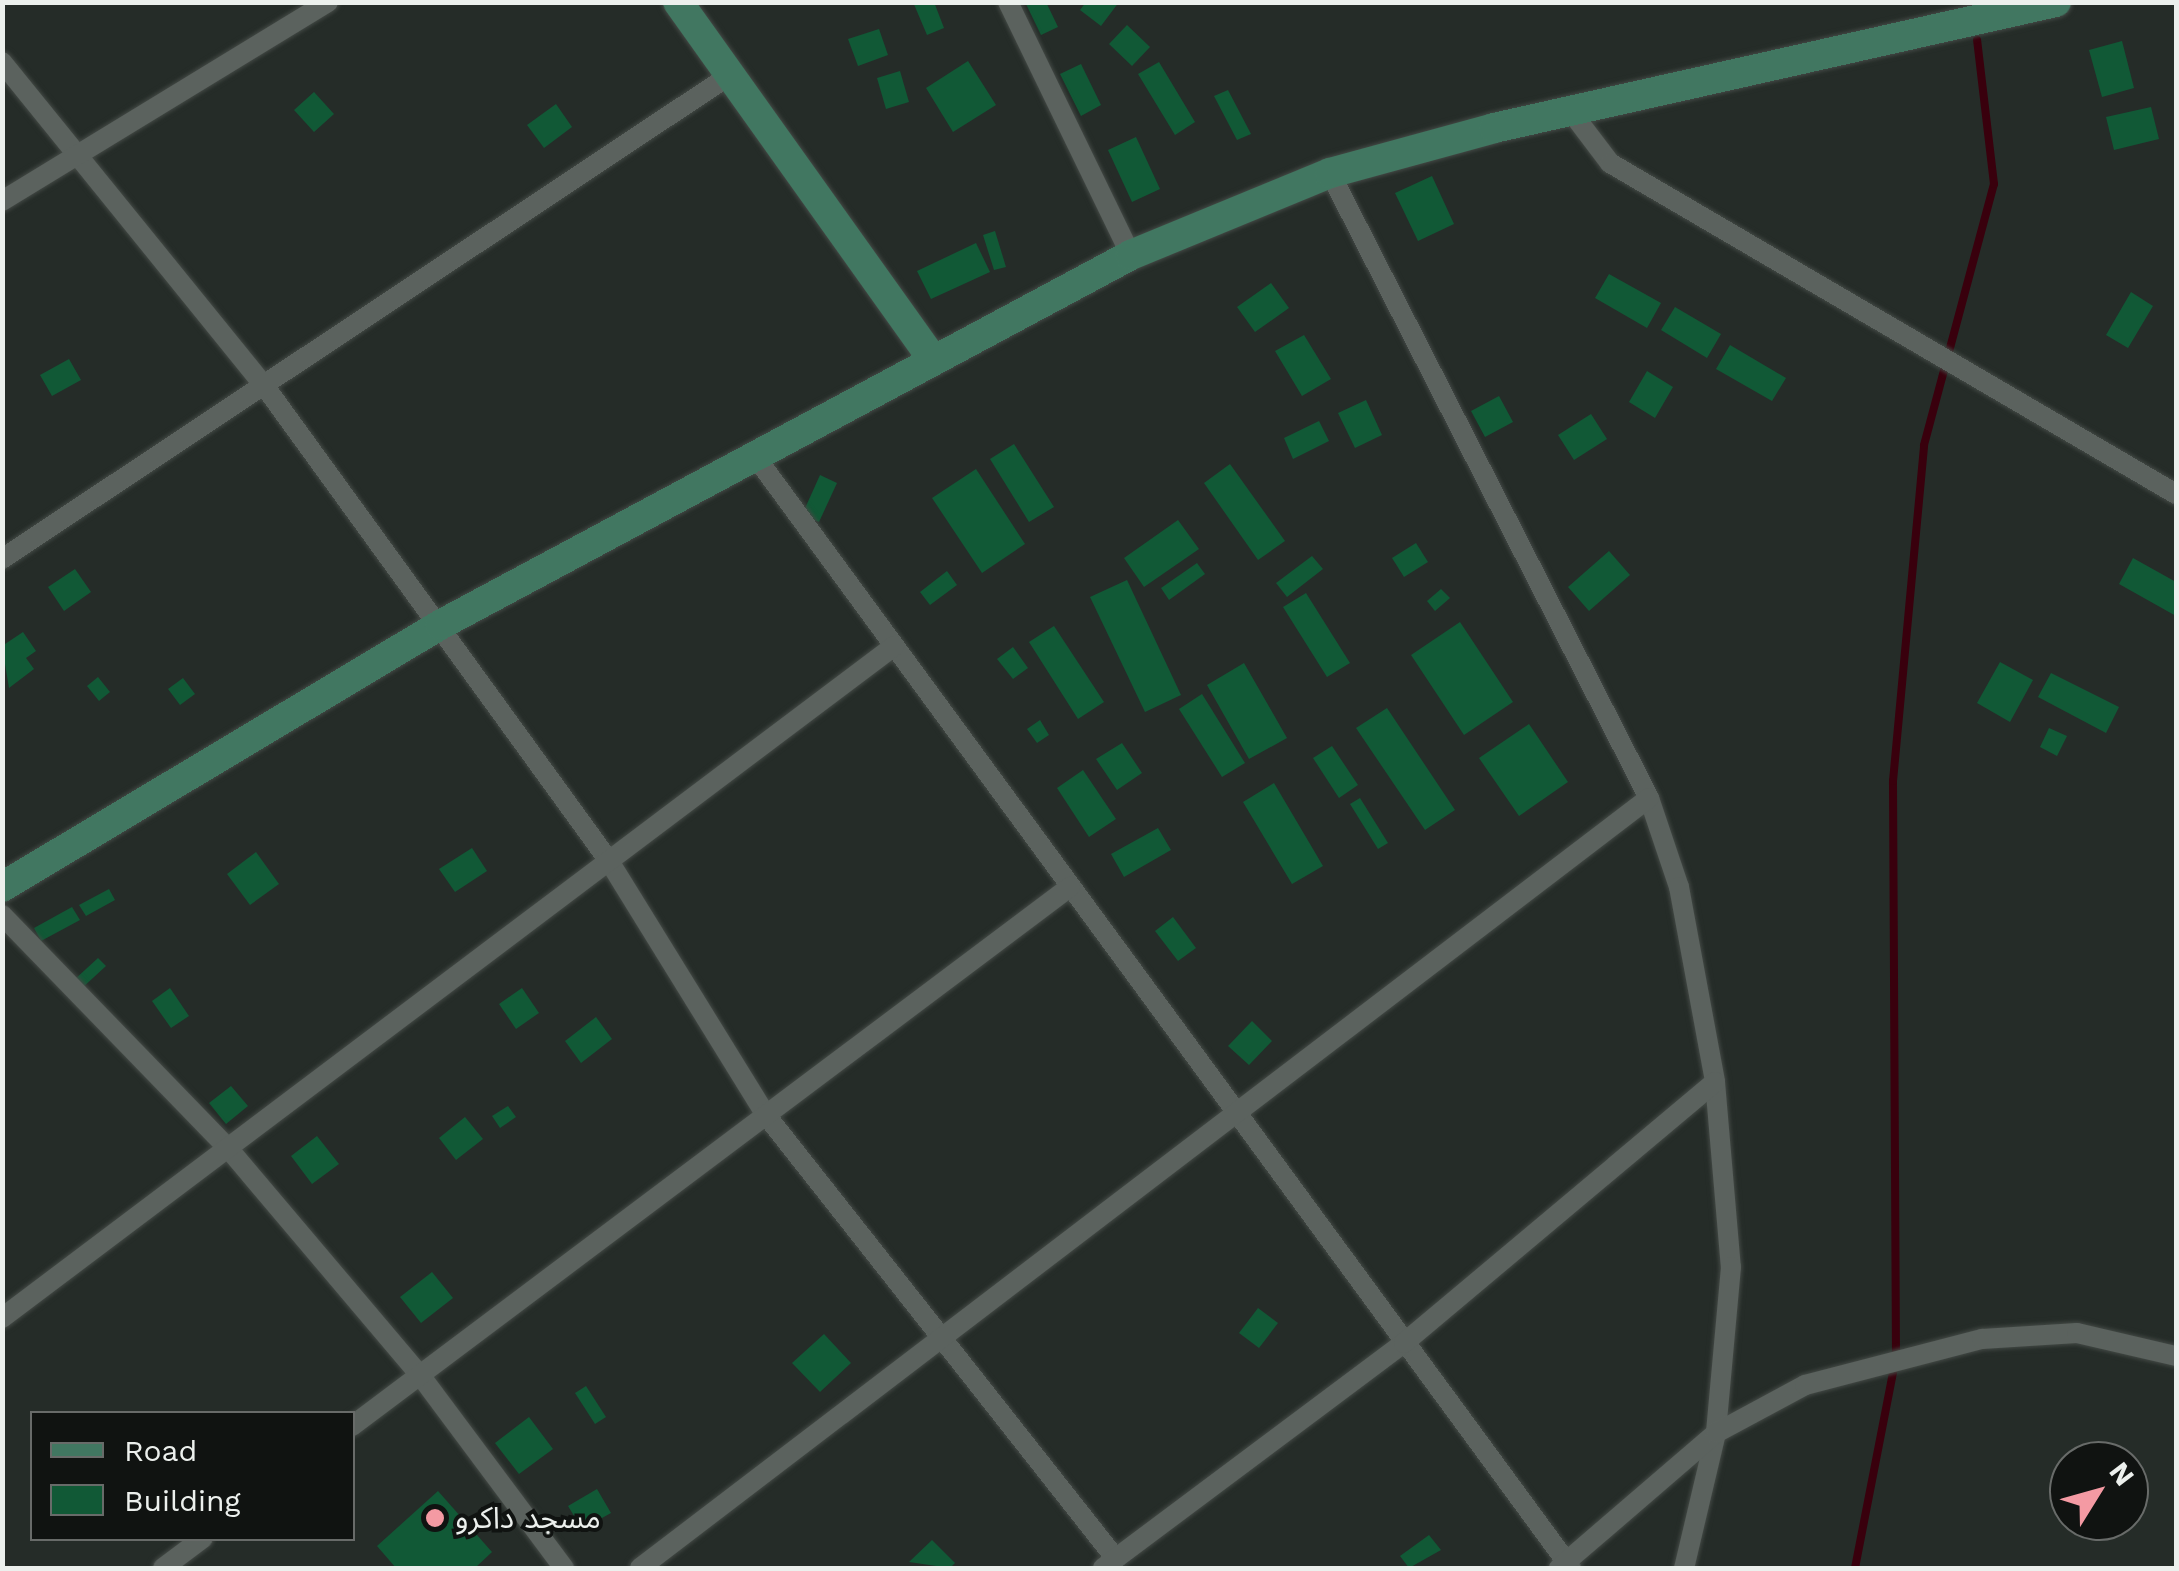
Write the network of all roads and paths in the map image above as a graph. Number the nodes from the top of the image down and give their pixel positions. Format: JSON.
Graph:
{"nodes":[{"id":1,"x":328,"y":2,"type":"edge"},
{"id":2,"x":678,"y":2,"type":"edge"},
{"id":3,"x":1008,"y":2,"type":"edge"},
{"id":4,"x":2056,"y":2,"type":"edge"},
{"id":5,"x":2,"y":62,"type":"edge"},
{"id":6,"x":730,"y":74,"type":"junction"},
{"id":7,"x":1570,"y":110,"type":"junction"},
{"id":8,"x":72,"y":156,"type":"junction"},
{"id":9,"x":1330,"y":174,"type":"junction"},
{"id":10,"x":2,"y":201,"type":"edge"},
{"id":11,"x":1131,"y":255,"type":"junction"},
{"id":12,"x":932,"y":357,"type":"junction"},
{"id":13,"x":266,"y":388,"type":"junction"},
{"id":14,"x":755,"y":456,"type":"junction"},
{"id":15,"x":2176,"y":494,"type":"edge"},
{"id":16,"x":2,"y":559,"type":"edge"},
{"id":17,"x":440,"y":626,"type":"junction"},
{"id":18,"x":894,"y":646,"type":"junction"},
{"id":19,"x":1650,"y":798,"type":"junction"},
{"id":20,"x":609,"y":861,"type":"junction"},
{"id":21,"x":1070,"y":887,"type":"junction"},
{"id":22,"x":2,"y":888,"type":"edge"},
{"id":23,"x":2,"y":915,"type":"edge"},
{"id":24,"x":1715,"y":1082,"type":"junction"},
{"id":25,"x":766,"y":1116,"type":"junction"},
{"id":26,"x":1239,"y":1118,"type":"junction"},
{"id":27,"x":228,"y":1148,"type":"junction"},
{"id":28,"x":2,"y":1318,"type":"edge"},
{"id":29,"x":945,"y":1339,"type":"junction"},
{"id":30,"x":1404,"y":1342,"type":"junction"},
{"id":31,"x":2176,"y":1356,"type":"edge"},
{"id":32,"x":420,"y":1375,"type":"junction"},
{"id":33,"x":355,"y":1424,"type":"edge"},
{"id":34,"x":1716,"y":1433,"type":"junction"},
{"id":35,"x":199,"y":1541,"type":"edge"},
{"id":36,"x":1110,"y":1564,"type":"edge"},
{"id":37,"x":1565,"y":1567,"type":"edge"},
{"id":38,"x":163,"y":1568,"type":"edge"},
{"id":39,"x":564,"y":1568,"type":"edge"},
{"id":40,"x":640,"y":1568,"type":"edge"},
{"id":41,"x":1684,"y":1568,"type":"edge"}],
"edges":[{"from":1,"to":8,"type":"street"},
{"from":2,"to":6,"type":"main road"},
{"from":3,"to":11,"type":"street"},
{"from":4,"to":7,"type":"main road"},
{"from":5,"to":8,"type":"street"},
{"from":6,"to":12,"type":"main road"},
{"from":6,"to":13,"type":"street"},
{"from":7,"to":9,"type":"main road"},
{"from":7,"to":15,"type":"street"},
{"from":8,"to":10,"type":"street"},
{"from":8,"to":13,"type":"street"},
{"from":9,"to":11,"type":"main road"},
{"from":9,"to":19,"type":"street"},
{"from":11,"to":12,"type":"main road"},
{"from":12,"to":14,"type":"main road"},
{"from":13,"to":16,"type":"street"},
{"from":13,"to":17,"type":"street"},
{"from":14,"to":17,"type":"main road"},
{"from":14,"to":18,"type":"street"},
{"from":17,"to":20,"type":"street"},
{"from":17,"to":22,"type":"main road"},
{"from":18,"to":20,"type":"street"},
{"from":18,"to":21,"type":"street"},
{"from":19,"to":24,"type":"street"},
{"from":19,"to":26,"type":"street"},
{"from":20,"to":25,"type":"street"},
{"from":20,"to":27,"type":"street"},
{"from":21,"to":25,"type":"street"},
{"from":21,"to":26,"type":"street"},
{"from":23,"to":27,"type":"street"},
{"from":24,"to":30,"type":"street"},
{"from":24,"to":34,"type":"street"},
{"from":25,"to":29,"type":"street"},
{"from":25,"to":32,"type":"street"},
{"from":26,"to":29,"type":"street"},
{"from":26,"to":30,"type":"street"},
{"from":27,"to":28,"type":"street"},
{"from":27,"to":32,"type":"street"},
{"from":29,"to":36,"type":"street"},
{"from":29,"to":40,"type":"street"},
{"from":30,"to":36,"type":"street"},
{"from":30,"to":37,"type":"street"},
{"from":31,"to":34,"type":"street"},
{"from":32,"to":33,"type":"street"},
{"from":32,"to":39,"type":"street"},
{"from":34,"to":37,"type":"street"},
{"from":34,"to":41,"type":"street"},
{"from":35,"to":38,"type":"street"}]}
